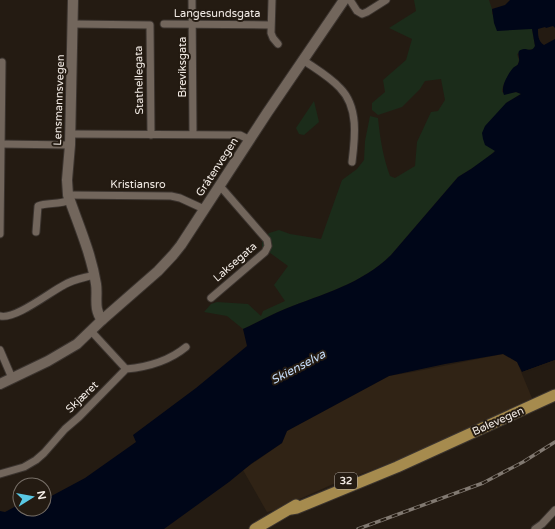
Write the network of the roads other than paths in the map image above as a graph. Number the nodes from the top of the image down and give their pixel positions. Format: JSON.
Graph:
{"nodes":[{"id":1,"x":73,"y":0,"type":"edge"},
{"id":2,"x":192,"y":0,"type":"edge"},
{"id":3,"x":272,"y":0,"type":"edge"},
{"id":4,"x":344,"y":0,"type":"edge"},
{"id":5,"x":350,"y":0,"type":"edge"},
{"id":6,"x":386,"y":0,"type":"edge"},
{"id":7,"x":73,"y":24,"type":"junction"},
{"id":8,"x":164,"y":24,"type":"dead end"},
{"id":9,"x":193,"y":24,"type":"junction"},
{"id":10,"x":270,"y":25,"type":"junction"},
{"id":11,"x":278,"y":44,"type":"dead end"},
{"id":12,"x":303,"y":60,"type":"junction"},
{"id":13,"x":2,"y":62,"type":"dead end"},
{"id":14,"x":70,"y":134,"type":"junction"},
{"id":15,"x":193,"y":134,"type":"junction"},
{"id":16,"x":151,"y":135,"type":"junction"},
{"id":17,"x":250,"y":140,"type":"junction"},
{"id":18,"x":1,"y":144,"type":"edge"},
{"id":19,"x":70,"y":145,"type":"junction"},
{"id":20,"x":352,"y":162,"type":"dead end"},
{"id":21,"x":220,"y":186,"type":"junction"},
{"id":22,"x":69,"y":198,"type":"junction"},
{"id":23,"x":204,"y":209,"type":"junction"},
{"id":24,"x":36,"y":232,"type":"dead end"},
{"id":25,"x":0,"y":234,"type":"edge"},
{"id":26,"x":94,"y":275,"type":"junction"},
{"id":27,"x":211,"y":298,"type":"dead end"},
{"id":28,"x":0,"y":316,"type":"edge"},
{"id":29,"x":102,"y":320,"type":"junction"},
{"id":30,"x":91,"y":331,"type":"junction"},
{"id":31,"x":186,"y":347,"type":"dead end"},
{"id":32,"x":0,"y":350,"type":"edge"},
{"id":33,"x":126,"y":369,"type":"junction"},
{"id":34,"x":12,"y":378,"type":"junction"},
{"id":35,"x":0,"y":384,"type":"edge"},
{"id":36,"x":555,"y":395,"type":"edge"},
{"id":37,"x":555,"y":400,"type":"edge"},
{"id":38,"x":442,"y":447,"type":"junction"},
{"id":39,"x":0,"y":474,"type":"edge"},
{"id":40,"x":555,"y":510,"type":"edge"},
{"id":41,"x":255,"y":529,"type":"edge"},
{"id":42,"x":535,"y":529,"type":"edge"}],
"edges":[{"from":1,"to":7,"type":"street","name":"Lensmannsvegen"},
{"from":2,"to":9,"type":"street","name":"Breviksgata"},
{"from":3,"to":10,"type":"street"},
{"from":4,"to":12,"type":"street","name":"Gråtenvegen"},
{"from":5,"to":6,"type":"street"},
{"from":7,"to":14,"type":"street","name":"Lensmannsvegen"},
{"from":7,"to":16,"type":"street","name":"Stathellegata"},
{"from":8,"to":9,"type":"street","name":"Langesundsgata"},
{"from":9,"to":10,"type":"street","name":"Langesundsgata"},
{"from":9,"to":15,"type":"street","name":"Breviksgata"},
{"from":10,"to":11,"type":"street"},
{"from":12,"to":17,"type":"street","name":"Gråtenvegen"},
{"from":12,"to":20,"type":"street"},
{"from":13,"to":18,"type":"street"},
{"from":14,"to":16,"type":"street"},
{"from":14,"to":19,"type":"street","name":"Lensmannsvegen"},
{"from":15,"to":16,"type":"street"},
{"from":15,"to":17,"type":"street"},
{"from":17,"to":21,"type":"street","name":"Gråtenvegen"},
{"from":18,"to":19,"type":"street"},
{"from":18,"to":25,"type":"street"},
{"from":19,"to":22,"type":"street","name":"Lensmannsvegen"},
{"from":21,"to":23,"type":"street","name":"Gråtenvegen"},
{"from":21,"to":27,"type":"street","name":"Laksegata"},
{"from":22,"to":23,"type":"street","name":"Kristiansro"},
{"from":22,"to":24,"type":"street"},
{"from":22,"to":26,"type":"street","name":"Lensmannsvegen"},
{"from":23,"to":29,"type":"street","name":"Gråtenvegen"},
{"from":26,"to":28,"type":"street"},
{"from":26,"to":29,"type":"street","name":"Lensmannsvegen"},
{"from":29,"to":30,"type":"street","name":"Gråtenvegen"},
{"from":30,"to":33,"type":"street"},
{"from":30,"to":34,"type":"street","name":"Gråtenvegen"},
{"from":31,"to":33,"type":"street"},
{"from":32,"to":34,"type":"street"},
{"from":33,"to":39,"type":"street","name":"Skjæret"},
{"from":34,"to":35,"type":"street","name":"Gråtenvegen"},
{"from":36,"to":38,"type":"main road","name":"Bølevegen","number":"32"},
{"from":37,"to":38,"type":"main road","name":"Bølevegen","number":"32"},
{"from":38,"to":41,"type":"main road","name":"Bølevegen","number":"32"},
{"from":40,"to":42,"type":"street"}]}
